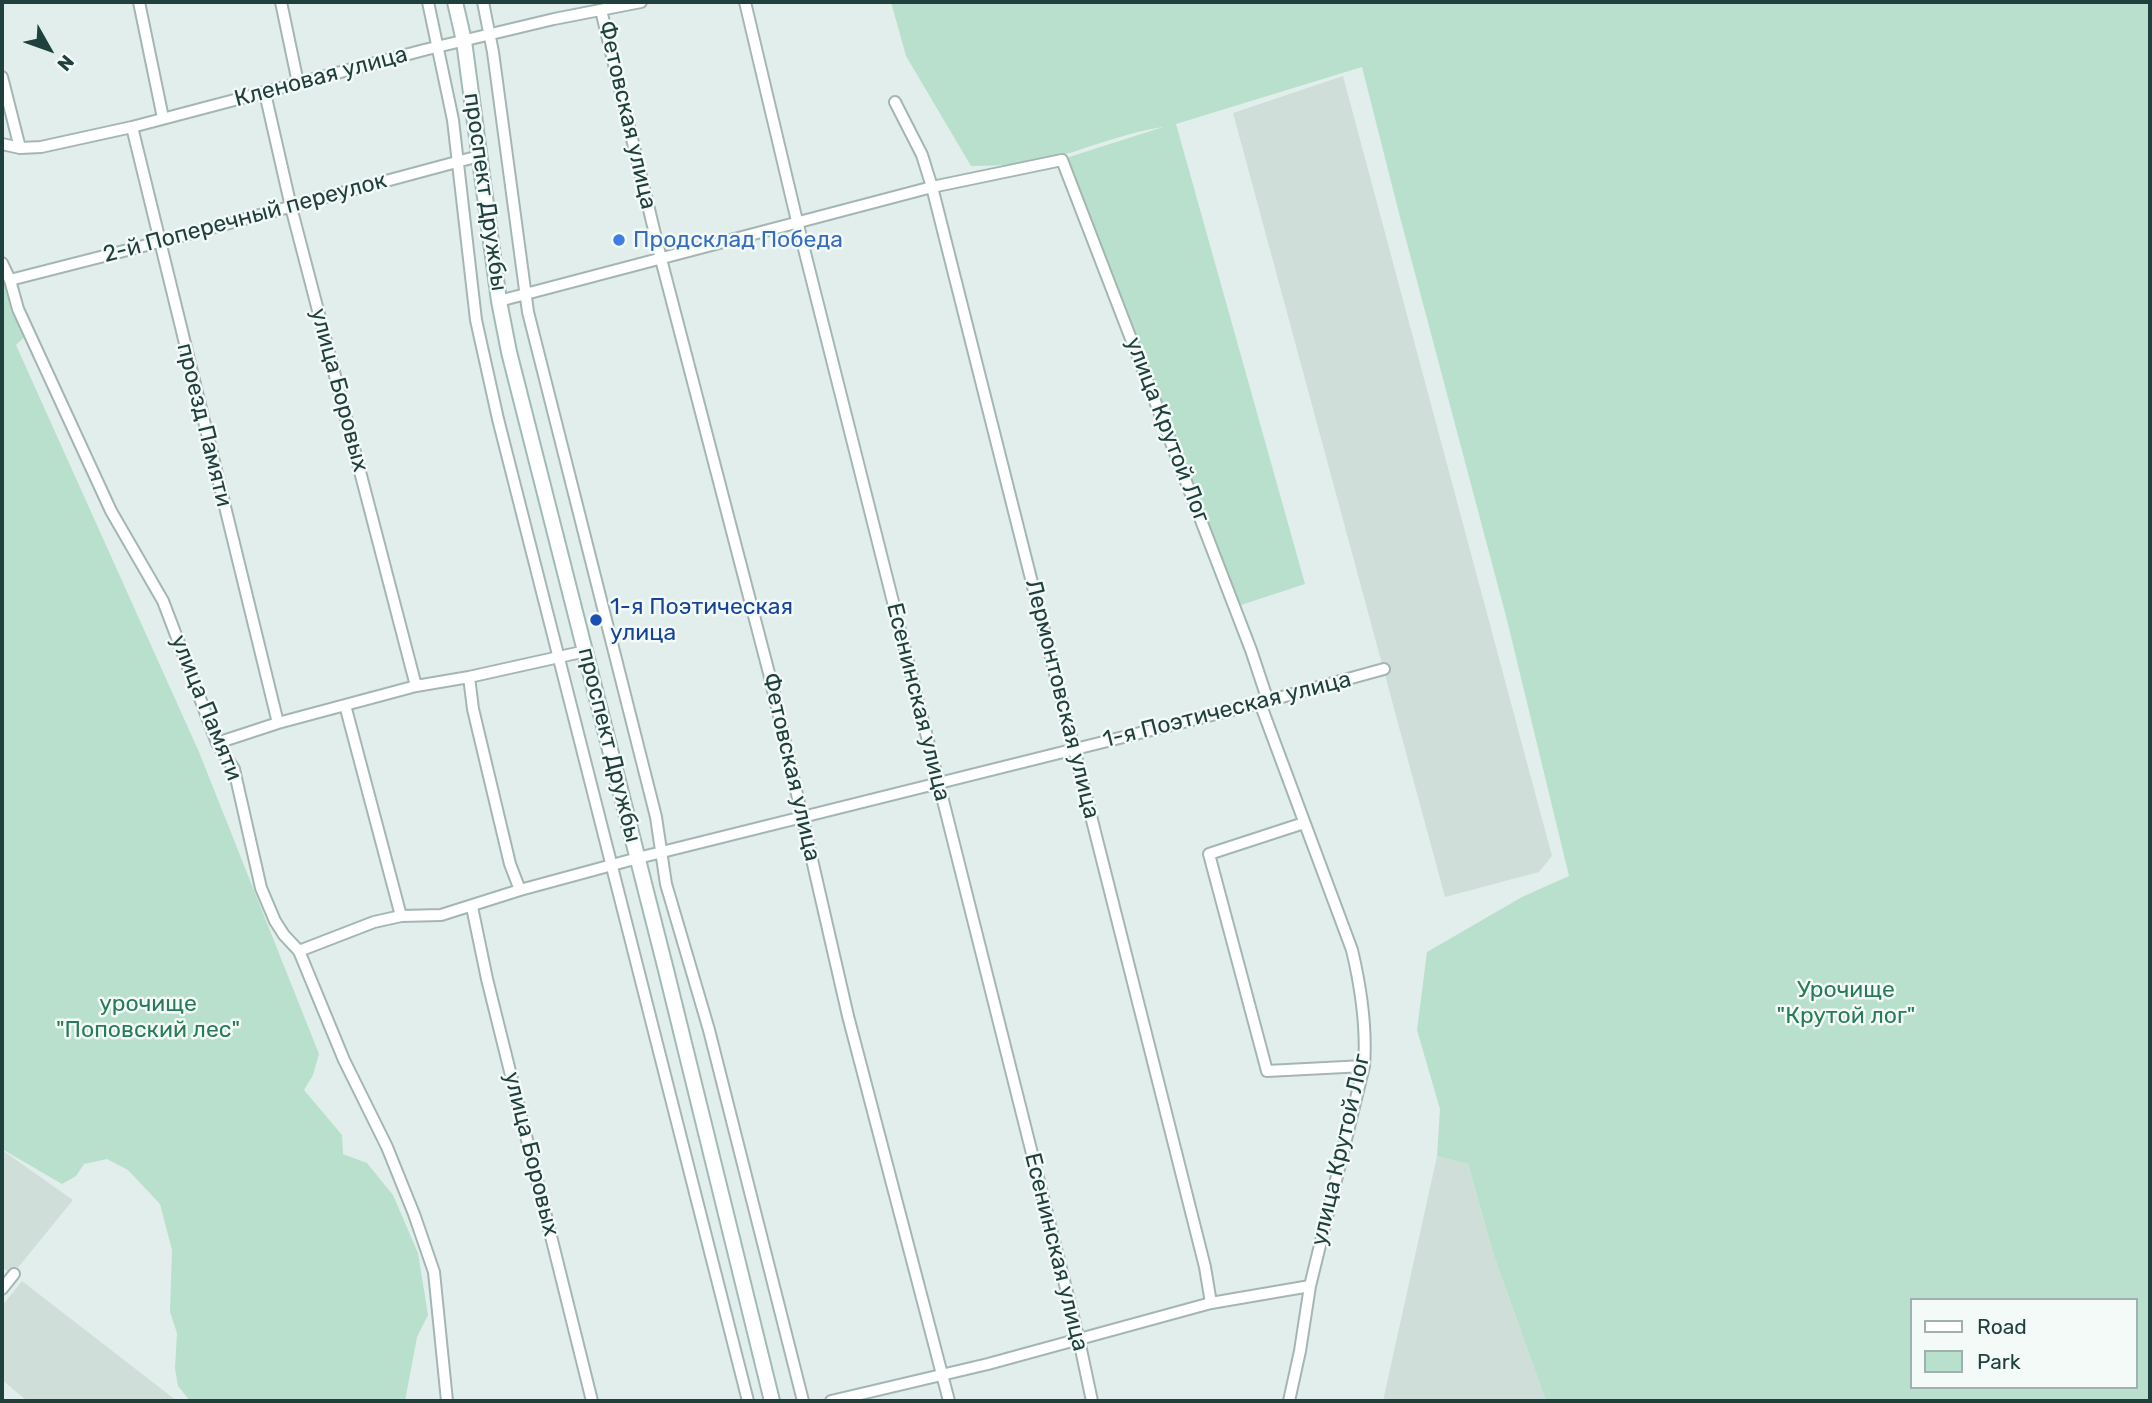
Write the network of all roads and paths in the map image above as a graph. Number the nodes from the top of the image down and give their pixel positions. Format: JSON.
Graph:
{"nodes":[{"id":1,"x":139,"y":2,"type":"edge"},
{"id":2,"x":281,"y":2,"type":"edge"},
{"id":3,"x":428,"y":2,"type":"edge"},
{"id":4,"x":455,"y":2,"type":"edge"},
{"id":5,"x":483,"y":2,"type":"edge"},
{"id":6,"x":745,"y":2,"type":"edge"},
{"id":7,"x":634,"y":3,"type":"edge"},
{"id":8,"x":601,"y":10,"type":"junction"},
{"id":9,"x":490,"y":34,"type":"junction"},
{"id":10,"x":464,"y":41,"type":"junction"},
{"id":11,"x":439,"y":48,"type":"junction"},
{"id":12,"x":2,"y":77,"type":"edge"},
{"id":13,"x":298,"y":83,"type":"junction"},
{"id":14,"x":265,"y":93,"type":"junction"},
{"id":15,"x":895,"y":102,"type":"dead end"},
{"id":16,"x":163,"y":118,"type":"junction"},
{"id":17,"x":132,"y":127,"type":"junction"},
{"id":18,"x":2,"y":144,"type":"edge"},
{"id":19,"x":20,"y":148,"type":"junction"},
{"id":20,"x":479,"y":156,"type":"junction"},
{"id":21,"x":459,"y":162,"type":"junction"},
{"id":22,"x":932,"y":187,"type":"junction"},
{"id":23,"x":291,"y":207,"type":"junction"},
{"id":24,"x":797,"y":221,"type":"junction"},
{"id":25,"x":159,"y":243,"type":"junction"},
{"id":26,"x":661,"y":259,"type":"junction"},
{"id":27,"x":2,"y":263,"type":"edge"},
{"id":28,"x":10,"y":280,"type":"junction"},
{"id":29,"x":525,"y":295,"type":"junction"},
{"id":30,"x":499,"y":301,"type":"junction"},
{"id":31,"x":586,"y":651,"type":"junction"},
{"id":32,"x":559,"y":657,"type":"junction"},
{"id":33,"x":1384,"y":669,"type":"dead end"},
{"id":34,"x":469,"y":677,"type":"junction"},
{"id":35,"x":416,"y":686,"type":"junction"},
{"id":36,"x":1264,"y":702,"type":"junction"},
{"id":37,"x":345,"y":705,"type":"junction"},
{"id":38,"x":278,"y":723,"type":"junction"},
{"id":39,"x":217,"y":743,"type":"junction"},
{"id":40,"x":1075,"y":749,"type":"junction"},
{"id":41,"x":939,"y":782,"type":"junction"},
{"id":42,"x":803,"y":817,"type":"junction"},
{"id":43,"x":1304,"y":823,"type":"junction"},
{"id":44,"x":661,"y":853,"type":"junction"},
{"id":45,"x":638,"y":858,"type":"junction"},
{"id":46,"x":611,"y":865,"type":"junction"},
{"id":47,"x":520,"y":890,"type":"junction"},
{"id":48,"x":472,"y":907,"type":"junction"},
{"id":49,"x":401,"y":916,"type":"junction"},
{"id":50,"x":299,"y":951,"type":"junction"},
{"id":51,"x":1364,"y":1066,"type":"junction"},
{"id":52,"x":14,"y":1273,"type":"dead end"},
{"id":53,"x":1310,"y":1286,"type":"junction"},
{"id":54,"x":2,"y":1289,"type":"edge"},
{"id":55,"x":1210,"y":1303,"type":"junction"},
{"id":56,"x":1079,"y":1340,"type":"junction"},
{"id":57,"x":943,"y":1374,"type":"junction"},
{"id":58,"x":447,"y":1401,"type":"edge"},
{"id":59,"x":592,"y":1401,"type":"edge"},
{"id":60,"x":748,"y":1401,"type":"edge"},
{"id":61,"x":772,"y":1401,"type":"edge"},
{"id":62,"x":803,"y":1401,"type":"edge"},
{"id":63,"x":831,"y":1401,"type":"edge"},
{"id":64,"x":950,"y":1401,"type":"edge"},
{"id":65,"x":1092,"y":1401,"type":"edge"},
{"id":66,"x":1289,"y":1401,"type":"edge"}],
"edges":[{"from":1,"to":16,"type":"street"},
{"from":2,"to":13,"type":"street"},
{"from":3,"to":11,"type":"street"},
{"from":4,"to":10,"type":"main road","name":"проспект Дружбы"},
{"from":5,"to":9,"type":"street"},
{"from":6,"to":24,"type":"street","name":"Есенинская улица"},
{"from":7,"to":8,"type":"street","name":"Кленовая улица"},
{"from":8,"to":9,"type":"street","name":"Кленовая улица"},
{"from":8,"to":26,"type":"street","name":"Фетовская улица"},
{"from":9,"to":10,"type":"street","name":"Кленовая улица"},
{"from":9,"to":29,"type":"street"},
{"from":10,"to":11,"type":"street","name":"Кленовая улица"},
{"from":10,"to":20,"type":"main road","name":"проспект Дружбы"},
{"from":11,"to":13,"type":"street","name":"Кленовая улица"},
{"from":11,"to":21,"type":"street"},
{"from":12,"to":19,"type":"street"},
{"from":13,"to":14,"type":"street","name":"Кленовая улица"},
{"from":14,"to":16,"type":"street","name":"Кленовая улица"},
{"from":14,"to":23,"type":"street","name":"улица Боровых"},
{"from":15,"to":22,"type":"street","name":"Лермонтовская улица"},
{"from":16,"to":17,"type":"street","name":"Кленовая улица"},
{"from":17,"to":19,"type":"street","name":"Кленовая улица"},
{"from":17,"to":25,"type":"street","name":"проезд Памяти"},
{"from":18,"to":19,"type":"street","name":"Кленовая улица"},
{"from":20,"to":21,"type":"street","name":"2-й Поперечный переулок"},
{"from":20,"to":30,"type":"main road","name":"проспект Дружбы"},
{"from":21,"to":23,"type":"street","name":"2-й Поперечный переулок"},
{"from":21,"to":32,"type":"street"},
{"from":22,"to":24,"type":"street"},
{"from":22,"to":36,"type":"street","name":"улица Крутой Лог"},
{"from":22,"to":40,"type":"street","name":"Лермонтовская улица"},
{"from":23,"to":25,"type":"street","name":"2-й Поперечный переулок"},
{"from":23,"to":35,"type":"street","name":"улица Боровых"},
{"from":24,"to":26,"type":"street"},
{"from":24,"to":41,"type":"street","name":"Есенинская улица"},
{"from":25,"to":28,"type":"street","name":"2-й Поперечный переулок"},
{"from":25,"to":38,"type":"street","name":"проезд Памяти"},
{"from":26,"to":29,"type":"street"},
{"from":26,"to":42,"type":"street","name":"Фетовская улица"},
{"from":27,"to":28,"type":"street","name":"улица Памяти"},
{"from":28,"to":39,"type":"street","name":"улица Памяти"},
{"from":29,"to":30,"type":"street"},
{"from":29,"to":44,"type":"street"},
{"from":30,"to":31,"type":"main road","name":"проспект Дружбы"},
{"from":31,"to":32,"type":"street"},
{"from":31,"to":45,"type":"main road","name":"проспект Дружбы"},
{"from":32,"to":34,"type":"street"},
{"from":32,"to":46,"type":"street"},
{"from":33,"to":36,"type":"street","name":"1-я Поэтическая улица"},
{"from":34,"to":35,"type":"street"},
{"from":34,"to":47,"type":"street"},
{"from":35,"to":37,"type":"street"},
{"from":36,"to":40,"type":"street","name":"1-я Поэтическая улица"},
{"from":36,"to":43,"type":"street","name":"улица Крутой Лог"},
{"from":37,"to":38,"type":"street"},
{"from":37,"to":49,"type":"street"},
{"from":38,"to":39,"type":"street"},
{"from":39,"to":50,"type":"street","name":"улица Памяти"},
{"from":40,"to":41,"type":"street","name":"1-я Поэтическая улица"},
{"from":40,"to":55,"type":"street","name":"Лермонтовская улица"},
{"from":41,"to":42,"type":"street","name":"1-я Поэтическая улица"},
{"from":41,"to":56,"type":"street","name":"Есенинская улица"},
{"from":42,"to":44,"type":"street","name":"1-я Поэтическая улица"},
{"from":42,"to":57,"type":"street","name":"Фетовская улица"},
{"from":43,"to":51,"type":"street","name":"улица Крутой Лог"},
{"from":43,"to":51,"type":"street"},
{"from":44,"to":45,"type":"street","name":"1-я Поэтическая улица"},
{"from":44,"to":62,"type":"street"},
{"from":45,"to":46,"type":"street","name":"1-я Поэтическая улица"},
{"from":45,"to":61,"type":"main road","name":"проспект Дружбы"},
{"from":46,"to":47,"type":"street","name":"1-я Поэтическая улица"},
{"from":46,"to":60,"type":"street"},
{"from":47,"to":48,"type":"street","name":"1-я Поэтическая улица"},
{"from":48,"to":49,"type":"street","name":"1-я Поэтическая улица"},
{"from":48,"to":59,"type":"street","name":"улица Боровых"},
{"from":49,"to":50,"type":"street","name":"1-я Поэтическая улица"},
{"from":50,"to":58,"type":"street","name":"улица Памяти"},
{"from":51,"to":53,"type":"street","name":"улица Крутой Лог"},
{"from":52,"to":54,"type":"street"},
{"from":53,"to":55,"type":"street"},
{"from":53,"to":66,"type":"street","name":"улица Крутой Лог"},
{"from":55,"to":56,"type":"street"},
{"from":56,"to":57,"type":"street"},
{"from":56,"to":65,"type":"street","name":"Есенинская улица"},
{"from":57,"to":63,"type":"street"},
{"from":57,"to":64,"type":"street","name":"Фетовская улица"}]}
